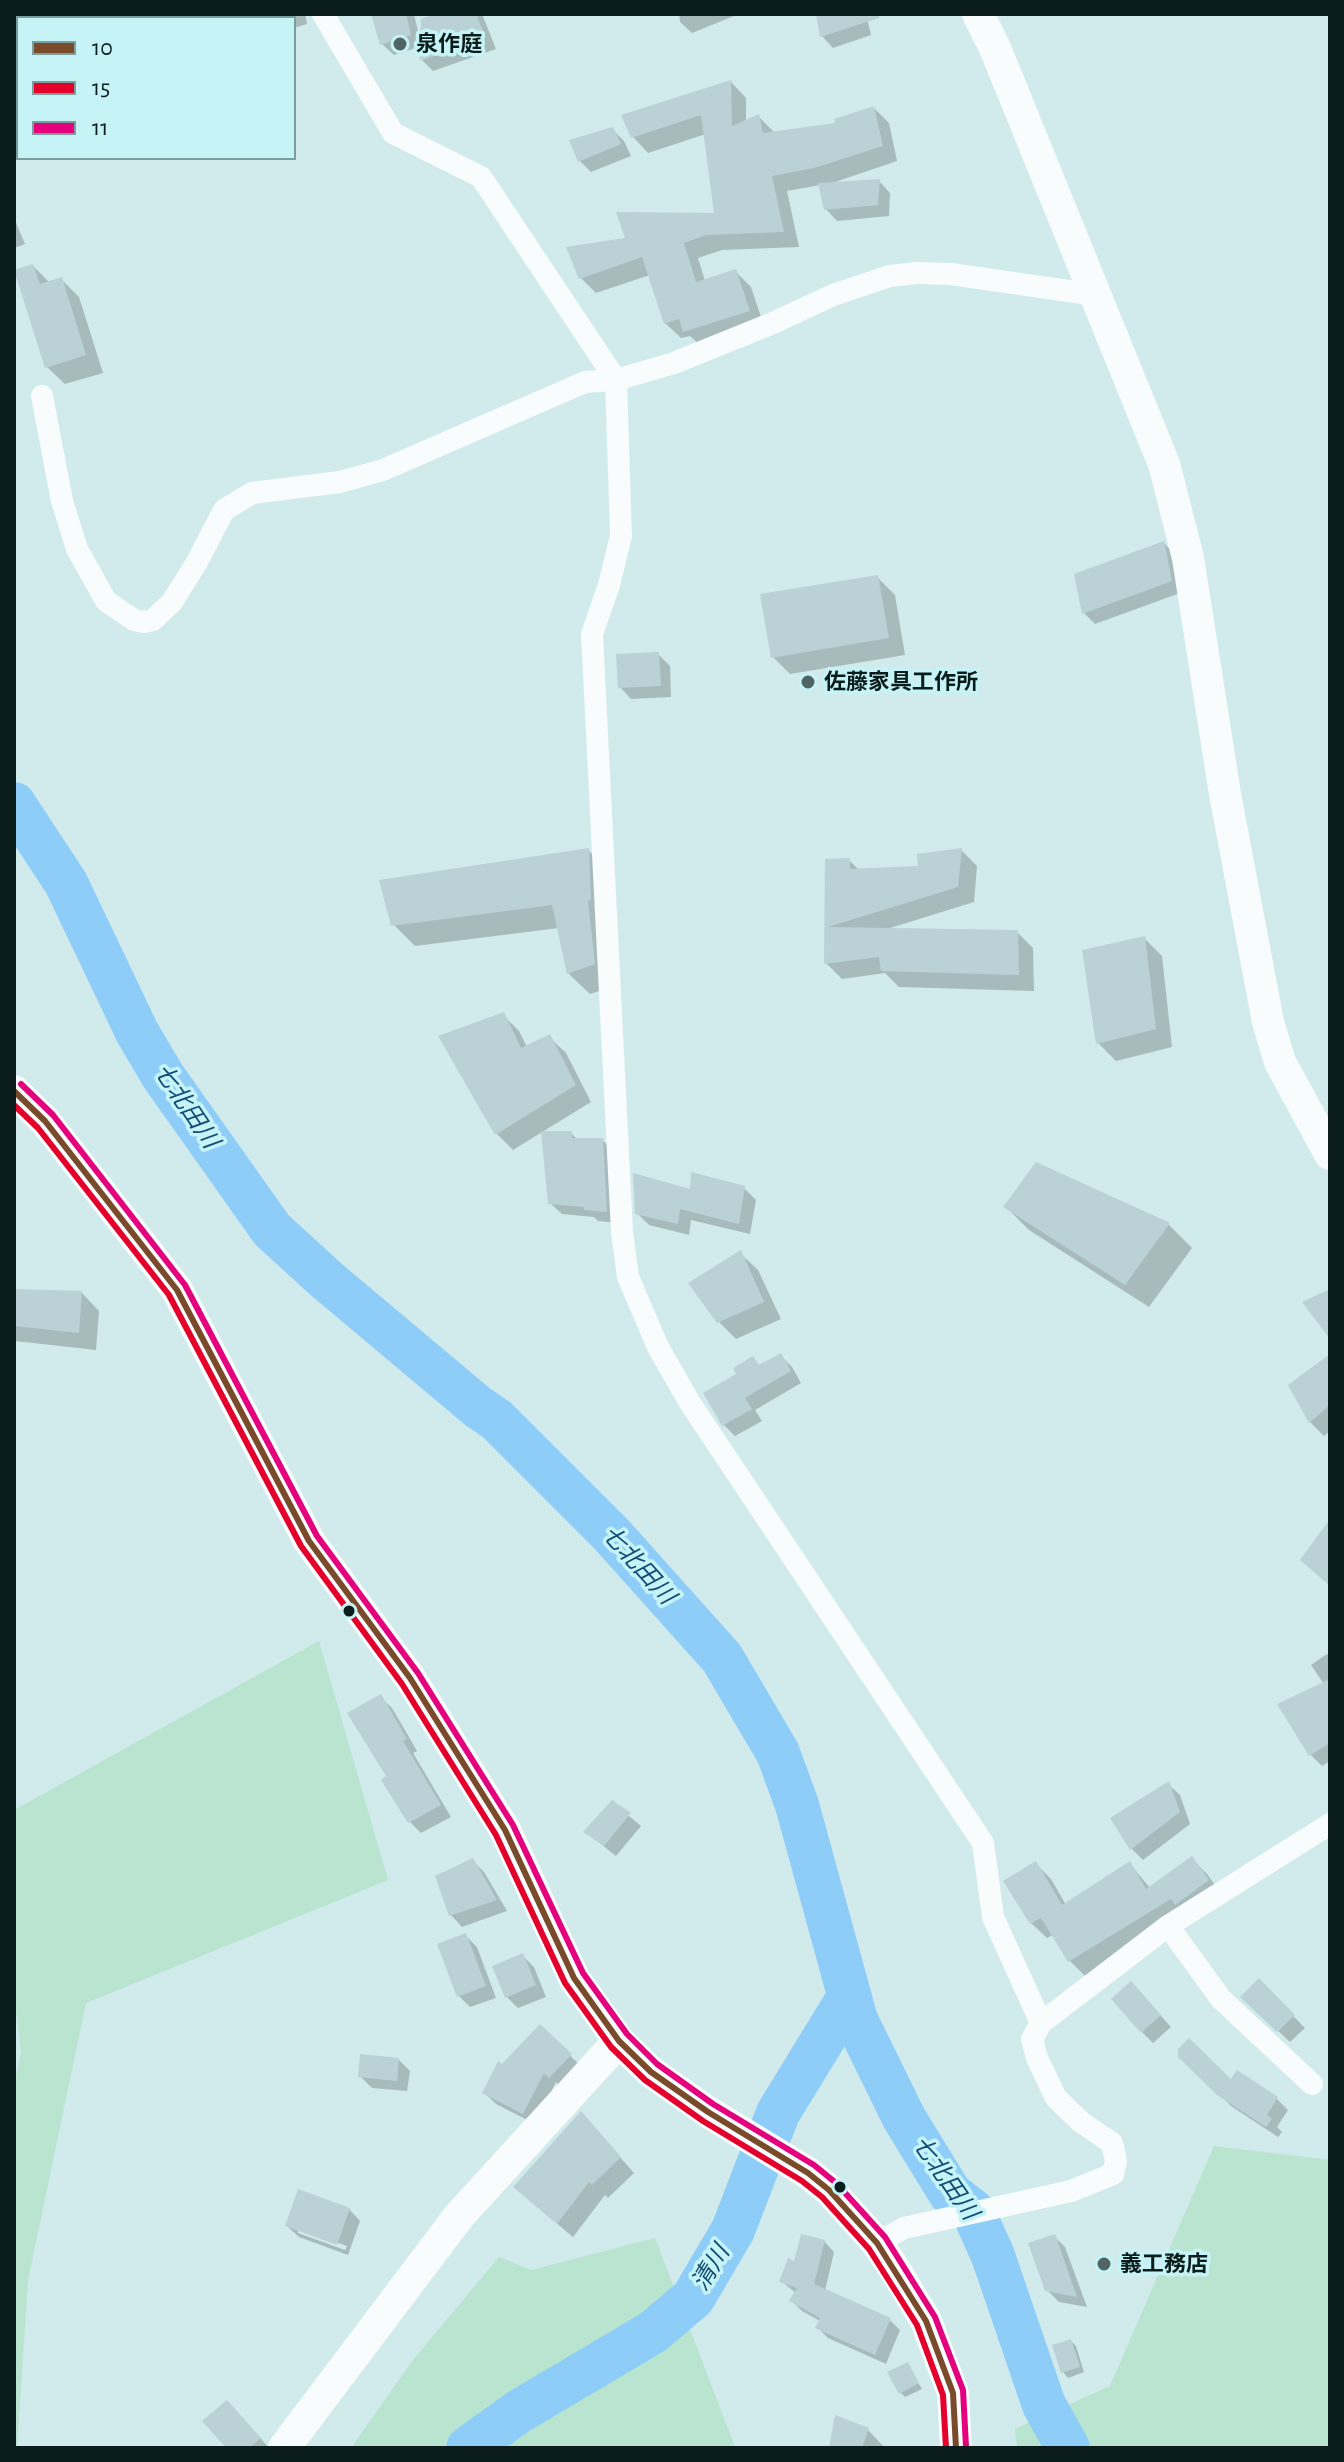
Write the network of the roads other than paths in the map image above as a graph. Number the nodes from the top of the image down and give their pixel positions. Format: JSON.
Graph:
{"nodes":[{"id":1,"x":323,"y":14,"type":"edge"},
{"id":2,"x":978,"y":14,"type":"edge"},
{"id":3,"x":1096,"y":295,"type":"junction"},
{"id":4,"x":616,"y":380,"type":"junction"},
{"id":5,"x":42,"y":396,"type":"dead end"},
{"id":6,"x":14,"y":1091,"type":"edge"},
{"id":7,"x":1330,"y":1154,"type":"edge"},
{"id":8,"x":1330,"y":1824,"type":"edge"},
{"id":9,"x":1168,"y":1926,"type":"junction"},
{"id":10,"x":1041,"y":2023,"type":"junction"},
{"id":11,"x":619,"y":2041,"type":"junction"},
{"id":12,"x":1312,"y":2084,"type":"dead end"},
{"id":13,"x":890,"y":2236,"type":"junction"},
{"id":14,"x":284,"y":2448,"type":"edge"},
{"id":15,"x":956,"y":2448,"type":"edge"}],
"edges":[{"from":1,"to":4,"type":"street"},
{"from":2,"to":3,"type":"street"},
{"from":3,"to":4,"type":"street"},
{"from":3,"to":7,"type":"street"},
{"from":4,"to":5,"type":"street"},
{"from":4,"to":10,"type":"street"},
{"from":6,"to":11,"type":"street"},
{"from":8,"to":9,"type":"street"},
{"from":9,"to":10,"type":"street"},
{"from":9,"to":12,"type":"street"},
{"from":10,"to":13,"type":"street"},
{"from":11,"to":13,"type":"street"},
{"from":11,"to":14,"type":"street"},
{"from":13,"to":15,"type":"street"}]}
